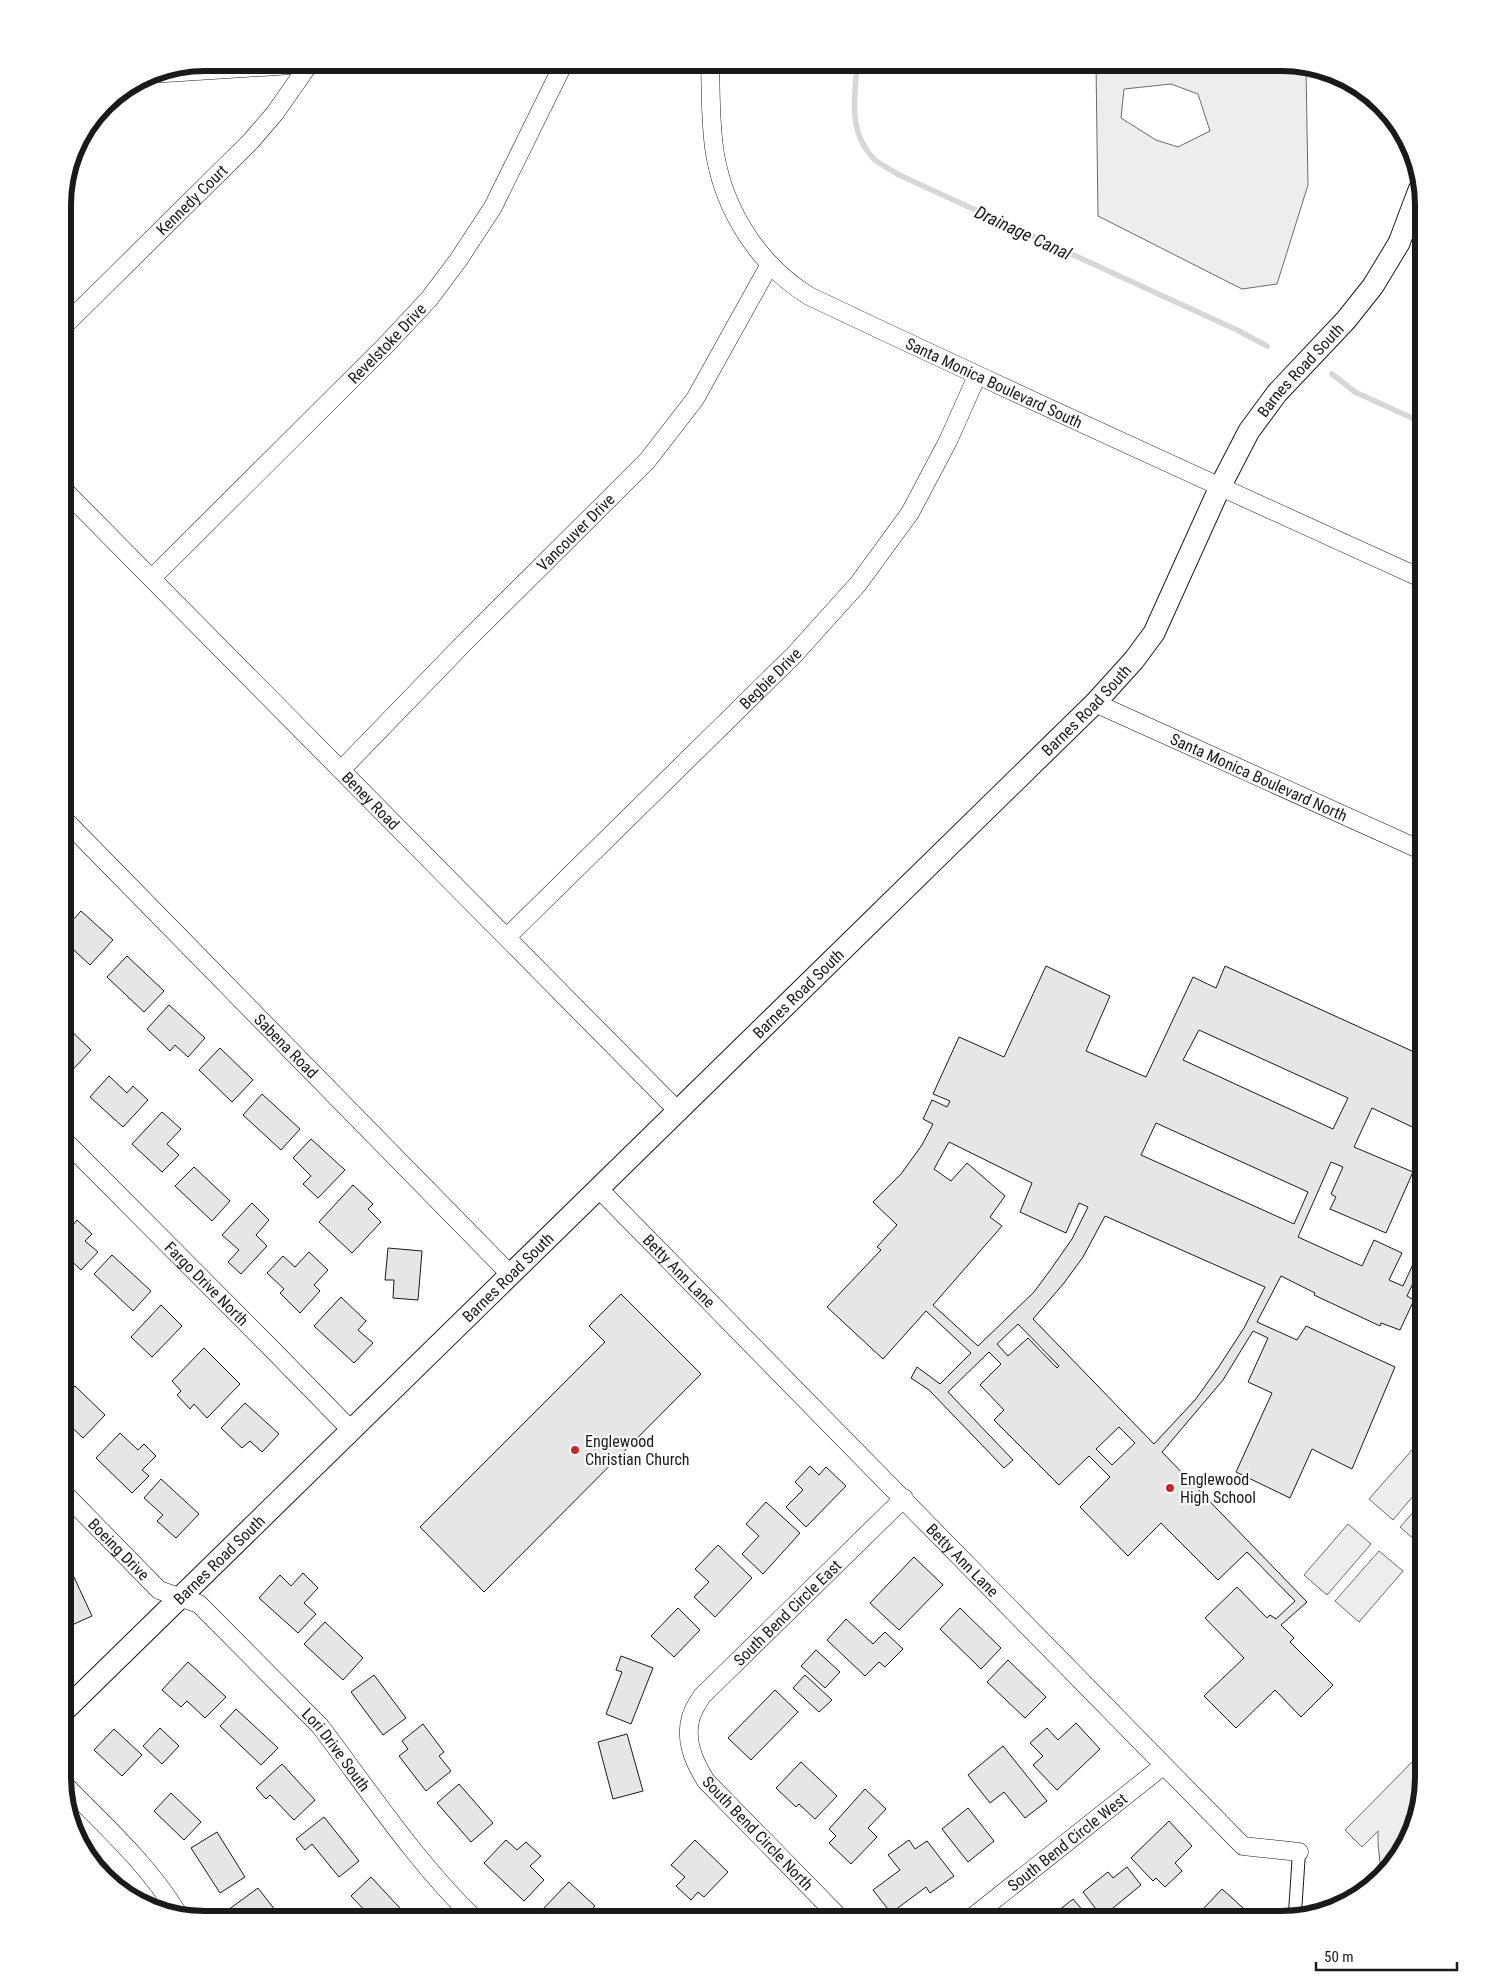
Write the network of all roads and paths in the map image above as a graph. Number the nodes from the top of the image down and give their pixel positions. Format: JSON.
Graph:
{"nodes":[{"id":1,"x":304,"y":71,"type":"edge"},
{"id":2,"x":560,"y":71,"type":"edge"},
{"id":3,"x":710,"y":71,"type":"edge"},
{"id":4,"x":1415,"y":201,"type":"edge"},
{"id":5,"x":770,"y":264,"type":"junction"},
{"id":6,"x":72,"y":318,"type":"edge"},
{"id":7,"x":977,"y":376,"type":"junction"},
{"id":8,"x":1220,"y":487,"type":"junction"},
{"id":9,"x":72,"y":498,"type":"edge"},
{"id":10,"x":1415,"y":574,"type":"edge"},
{"id":11,"x":152,"y":578,"type":"junction"},
{"id":12,"x":1095,"y":703,"type":"junction"},
{"id":13,"x":341,"y":770,"type":"junction"},
{"id":14,"x":72,"y":827,"type":"edge"},
{"id":15,"x":1415,"y":847,"type":"edge"},
{"id":16,"x":507,"y":937,"type":"junction"},
{"id":17,"x":678,"y":1111,"type":"junction"},
{"id":18,"x":71,"y":1147,"type":"edge"},
{"id":19,"x":598,"y":1188,"type":"junction"},
{"id":20,"x":510,"y":1274,"type":"junction"},
{"id":21,"x":351,"y":1430,"type":"junction"},
{"id":22,"x":904,"y":1498,"type":"junction"},
{"id":23,"x":71,"y":1501,"type":"edge"},
{"id":24,"x":181,"y":1597,"type":"junction"},
{"id":25,"x":71,"y":1703,"type":"edge"},
{"id":26,"x":688,"y":1738,"type":"joint"},
{"id":27,"x":1163,"y":1766,"type":"junction"},
{"id":28,"x":72,"y":1792,"type":"edge"},
{"id":29,"x":1299,"y":1852,"type":"joint"},
{"id":30,"x":174,"y":1907,"type":"edge"},
{"id":31,"x":1295,"y":1910,"type":"edge"},
{"id":32,"x":467,"y":1911,"type":"edge"},
{"id":33,"x":832,"y":1911,"type":"edge"},
{"id":34,"x":981,"y":1911,"type":"edge"}],
"edges":[{"from":1,"to":6,"type":"street","name":"Kennedy Court"},
{"from":2,"to":11,"type":"street","name":"Revelstoke Drive"},
{"from":3,"to":5,"type":"street","name":"Santa Monica Boulevard South"},
{"from":4,"to":8,"type":"street","name":"Barnes Road South"},
{"from":5,"to":7,"type":"street","name":"Santa Monica Boulevard South"},
{"from":5,"to":13,"type":"street","name":"Vancouver Drive"},
{"from":7,"to":8,"type":"street","name":"Santa Monica Boulevard South"},
{"from":7,"to":16,"type":"street","name":"Begbie Drive"},
{"from":8,"to":10,"type":"street","name":"Santa Monica Boulevard South"},
{"from":8,"to":12,"type":"street","name":"Barnes Road South"},
{"from":9,"to":11,"type":"street","name":"Beney Road"},
{"from":11,"to":13,"type":"street","name":"Beney Road"},
{"from":12,"to":15,"type":"street","name":"Santa Monica Boulevard North"},
{"from":12,"to":17,"type":"street","name":"Barnes Road South"},
{"from":13,"to":16,"type":"street","name":"Beney Road"},
{"from":14,"to":20,"type":"street","name":"Sabena Road"},
{"from":16,"to":17,"type":"street","name":"Beney Road"},
{"from":17,"to":19,"type":"street","name":"Barnes Road South"},
{"from":18,"to":21,"type":"street","name":"Fargo Drive North"},
{"from":19,"to":20,"type":"street","name":"Barnes Road South"},
{"from":19,"to":22,"type":"street","name":"Betty Ann Lane"},
{"from":20,"to":21,"type":"street","name":"Barnes Road South"},
{"from":21,"to":24,"type":"street","name":"Barnes Road South"},
{"from":22,"to":26,"type":"street","name":"South Bend Circle East"},
{"from":22,"to":27,"type":"street","name":"Betty Ann Lane"},
{"from":23,"to":24,"type":"street","name":"Boeing Drive"},
{"from":24,"to":25,"type":"street","name":"Barnes Road South"},
{"from":24,"to":32,"type":"street","name":"Lori Drive South"},
{"from":26,"to":33,"type":"street","name":"South Bend Circle North"},
{"from":27,"to":29,"type":"street","name":"Betty Ann Lane"},
{"from":27,"to":34,"type":"street","name":"South Bend Circle West"},
{"from":28,"to":30,"type":"street"},
{"from":29,"to":31,"type":"street","name":"Betty Ann Lane"}]}
